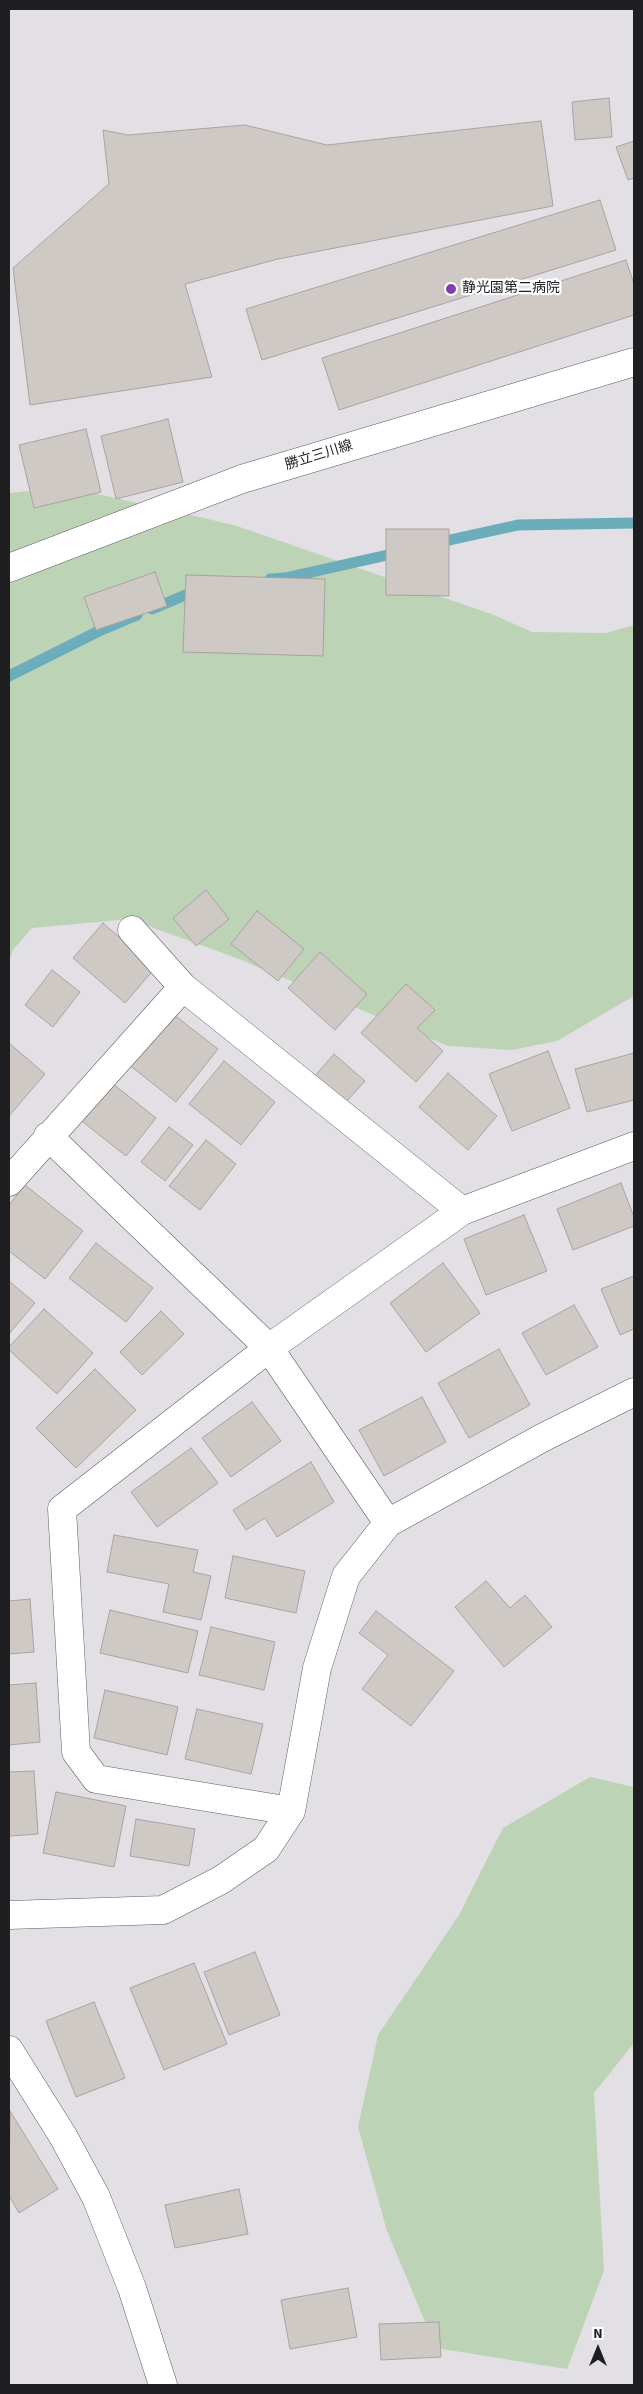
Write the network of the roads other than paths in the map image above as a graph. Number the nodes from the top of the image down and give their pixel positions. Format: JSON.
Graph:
{"nodes":[{"id":1,"x":634,"y":362,"type":"edge"},
{"id":2,"x":9,"y":568,"type":"edge"},
{"id":3,"x":132,"y":930,"type":"dead end"},
{"id":4,"x":183,"y":987,"type":"junction"},
{"id":5,"x":48,"y":1136,"type":"junction"},
{"id":6,"x":634,"y":1146,"type":"edge"},
{"id":7,"x":9,"y":1182,"type":"edge"},
{"id":8,"x":462,"y":1211,"type":"junction"},
{"id":9,"x":269,"y":1348,"type":"junction"},
{"id":10,"x":634,"y":1392,"type":"edge"},
{"id":11,"x":388,"y":1523,"type":"junction"},
{"id":12,"x":291,"y":1811,"type":"junction"},
{"id":13,"x":9,"y":1915,"type":"edge"},
{"id":14,"x":9,"y":2050,"type":"edge"},
{"id":15,"x":163,"y":2385,"type":"edge"}],
"edges":[{"from":1,"to":2,"type":"street","name":"勝立三川線"},
{"from":3,"to":4,"type":"street"},
{"from":4,"to":5,"type":"street"},
{"from":4,"to":8,"type":"street"},
{"from":5,"to":7,"type":"street"},
{"from":5,"to":9,"type":"street"},
{"from":6,"to":8,"type":"street"},
{"from":8,"to":9,"type":"street"},
{"from":9,"to":11,"type":"street"},
{"from":9,"to":12,"type":"street"},
{"from":10,"to":11,"type":"street"},
{"from":11,"to":12,"type":"street"},
{"from":12,"to":13,"type":"street"},
{"from":14,"to":15,"type":"street"}]}
